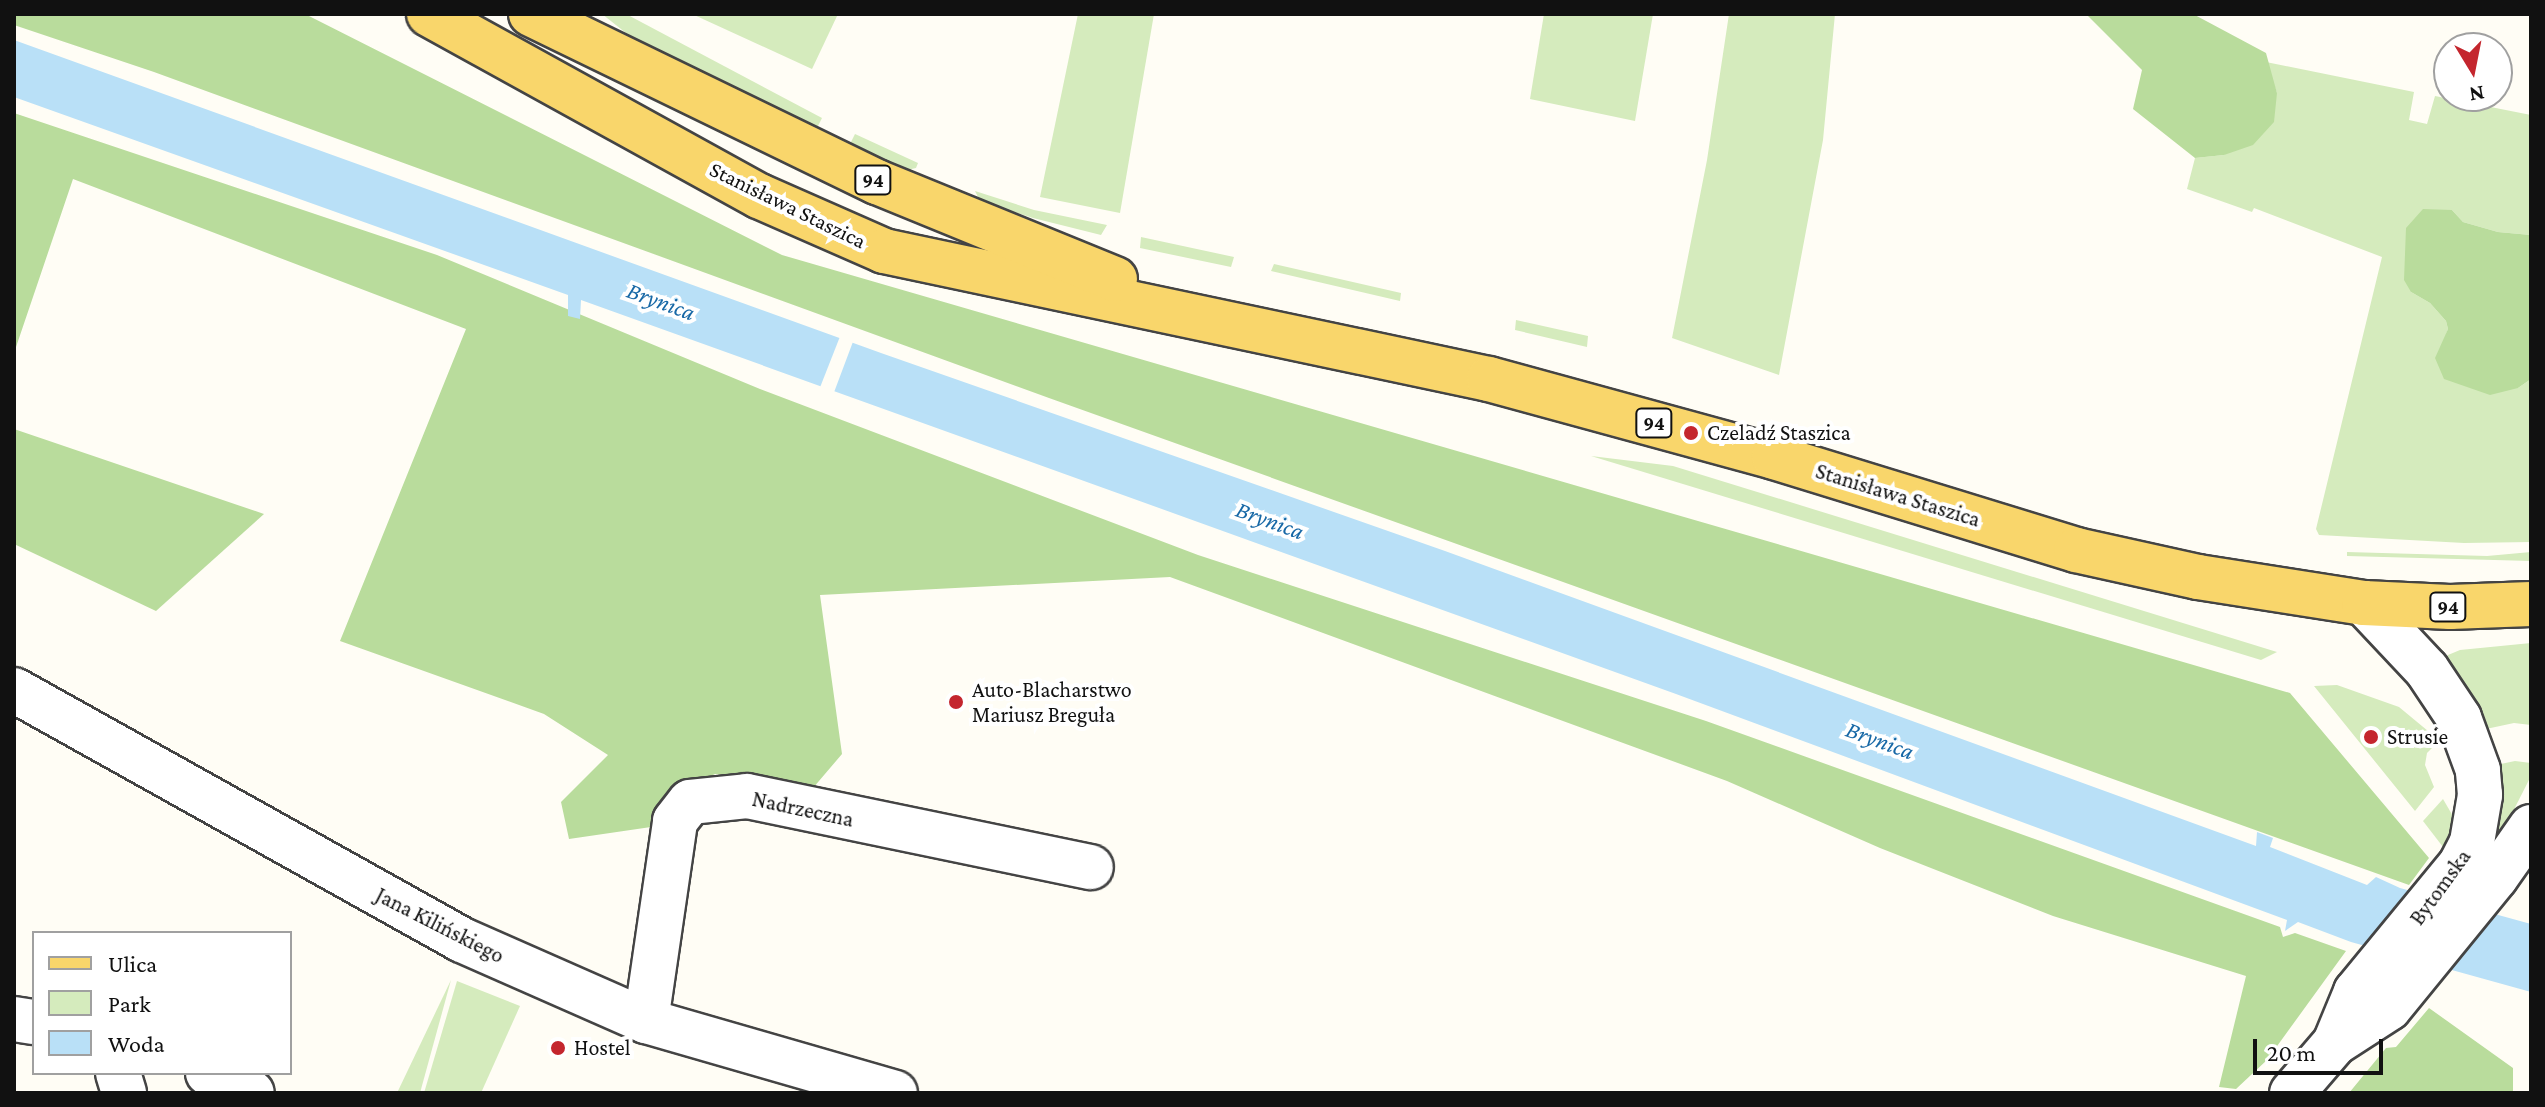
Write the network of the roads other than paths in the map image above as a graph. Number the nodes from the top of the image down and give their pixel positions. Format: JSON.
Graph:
{"nodes":[{"id":1,"x":429,"y":14,"type":"edge"},
{"id":2,"x":531,"y":14,"type":"edge"},
{"id":3,"x":1225,"y":324,"type":"junction"},
{"id":4,"x":2364,"y":603,"type":"junction"},
{"id":5,"x":2531,"y":604,"type":"edge"},
{"id":6,"x":14,"y":690,"type":"edge"},
{"id":7,"x":2531,"y":827,"type":"edge"},
{"id":8,"x":1091,"y":867,"type":"dead end"},
{"id":9,"x":2477,"y":874,"type":"junction"},
{"id":10,"x":646,"y":1021,"type":"junction"},
{"id":11,"x":212,"y":1075,"type":"edge"},
{"id":12,"x":252,"y":1093,"type":"edge"},
{"id":13,"x":895,"y":1093,"type":"edge"},
{"id":14,"x":2292,"y":1093,"type":"edge"}],
"edges":[{"from":1,"to":3,"type":"main road","name":"Stanisława Staszica","number":"94"},
{"from":2,"to":3,"type":"main road","name":"Stanisława Staszica","number":"94"},
{"from":3,"to":4,"type":"main road","name":"Stanisława Staszica","number":"94"},
{"from":4,"to":5,"type":"main road","name":"Stanisława Staszica","number":"94"},
{"from":4,"to":9,"type":"street","name":"Bytomska"},
{"from":6,"to":10,"type":"street","name":"Jana Kilińskiego"},
{"from":7,"to":9,"type":"street","name":"Bytomska"},
{"from":8,"to":10,"type":"street","name":"Nadrzeczna"},
{"from":9,"to":14,"type":"street","name":"Bytomska"},
{"from":10,"to":13,"type":"street","name":"Jana Kilińskiego"},
{"from":11,"to":12,"type":"street"}]}
